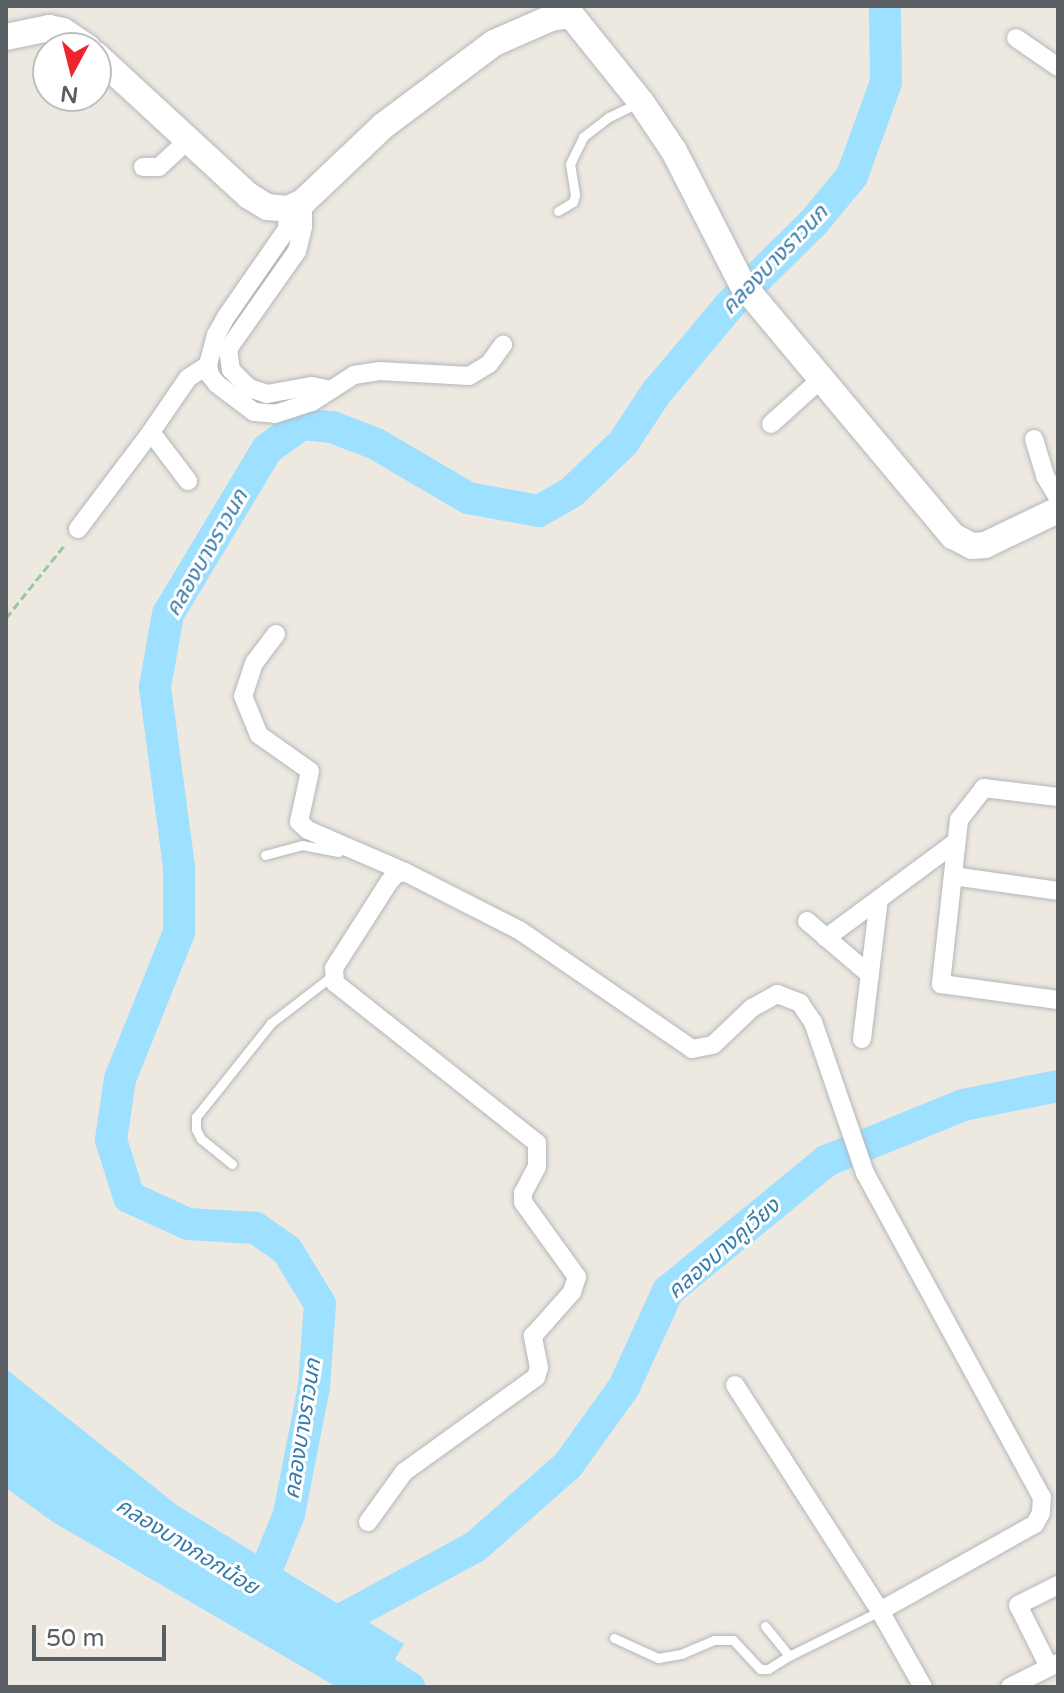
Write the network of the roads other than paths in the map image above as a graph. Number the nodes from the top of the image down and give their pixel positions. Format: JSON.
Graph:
{"nodes":[{"id":1,"x":573,"y":10,"type":"edge"},
{"id":2,"x":64,"y":32,"type":"edge"},
{"id":3,"x":6,"y":37,"type":"edge"},
{"id":4,"x":1016,"y":38,"type":"dead end"},
{"id":5,"x":1058,"y":67,"type":"edge"},
{"id":6,"x":112,"y":70,"type":"edge"},
{"id":7,"x":641,"y":102,"type":"junction"},
{"id":8,"x":188,"y":140,"type":"junction"},
{"id":9,"x":143,"y":167,"type":"dead end"},
{"id":10,"x":296,"y":206,"type":"junction"},
{"id":11,"x":558,"y":211,"type":"dead end"},
{"id":12,"x":503,"y":345,"type":"dead end"},
{"id":13,"x":208,"y":365,"type":"junction"},
{"id":14,"x":820,"y":380,"type":"junction"},
{"id":15,"x":331,"y":390,"type":"junction"},
{"id":16,"x":771,"y":424,"type":"dead end"},
{"id":17,"x":151,"y":432,"type":"junction"},
{"id":18,"x":1034,"y":439,"type":"dead end"},
{"id":19,"x":188,"y":481,"type":"dead end"},
{"id":20,"x":1058,"y":498,"type":"edge"},
{"id":21,"x":1058,"y":510,"type":"edge"},
{"id":22,"x":78,"y":529,"type":"road end"},
{"id":23,"x":276,"y":634,"type":"dead end"},
{"id":24,"x":1058,"y":797,"type":"edge"},
{"id":25,"x":956,"y":842,"type":"junction"},
{"id":26,"x":265,"y":855,"type":"dead end"},
{"id":27,"x":365,"y":855,"type":"junction"},
{"id":28,"x":405,"y":872,"type":"junction"},
{"id":29,"x":953,"y":876,"type":"junction"},
{"id":30,"x":1058,"y":891,"type":"edge"},
{"id":31,"x":879,"y":899,"type":"junction"},
{"id":32,"x":807,"y":921,"type":"dead end"},
{"id":33,"x":826,"y":938,"type":"junction"},
{"id":34,"x":870,"y":975,"type":"junction"},
{"id":35,"x":332,"y":976,"type":"junction"},
{"id":36,"x":1058,"y":1000,"type":"edge"},
{"id":37,"x":862,"y":1039,"type":"dead end"},
{"id":38,"x":232,"y":1164,"type":"dead end"},
{"id":39,"x":735,"y":1385,"type":"dead end"},
{"id":40,"x":368,"y":1522,"type":"dead end"},
{"id":41,"x":1058,"y":1585,"type":"edge"},
{"id":42,"x":880,"y":1611,"type":"junction"},
{"id":43,"x":765,"y":1626,"type":"dead end"},
{"id":44,"x":614,"y":1638,"type":"dead end"},
{"id":45,"x":789,"y":1656,"type":"junction"},
{"id":46,"x":1053,"y":1665,"type":"edge"},
{"id":47,"x":923,"y":1687,"type":"edge"},
{"id":48,"x":1010,"y":1687,"type":"edge"}],
"edges":[{"from":1,"to":7,"type":"street"},
{"from":1,"to":10,"type":"street"},
{"from":2,"to":3,"type":"street"},
{"from":4,"to":5,"type":"street"},
{"from":6,"to":8,"type":"street"},
{"from":7,"to":11,"type":"lane"},
{"from":7,"to":14,"type":"street"},
{"from":8,"to":9,"type":"street"},
{"from":8,"to":10,"type":"street"},
{"from":10,"to":13,"type":"street"},
{"from":10,"to":15,"type":"street"},
{"from":12,"to":15,"type":"street"},
{"from":13,"to":15,"type":"street"},
{"from":13,"to":17,"type":"street"},
{"from":14,"to":16,"type":"street"},
{"from":14,"to":21,"type":"street"},
{"from":17,"to":19,"type":"street"},
{"from":17,"to":22,"type":"street"},
{"from":18,"to":20,"type":"street"},
{"from":23,"to":27,"type":"street"},
{"from":24,"to":25,"type":"street"},
{"from":25,"to":29,"type":"street"},
{"from":25,"to":31,"type":"street"},
{"from":26,"to":27,"type":"lane"},
{"from":27,"to":28,"type":"street"},
{"from":28,"to":35,"type":"street"},
{"from":28,"to":42,"type":"street"},
{"from":29,"to":30,"type":"street"},
{"from":29,"to":36,"type":"street"},
{"from":31,"to":33,"type":"street"},
{"from":31,"to":34,"type":"street"},
{"from":32,"to":33,"type":"street"},
{"from":33,"to":34,"type":"street"},
{"from":34,"to":37,"type":"street"},
{"from":35,"to":38,"type":"lane"},
{"from":35,"to":40,"type":"street"},
{"from":39,"to":42,"type":"street"},
{"from":41,"to":46,"type":"street"},
{"from":42,"to":45,"type":"lane"},
{"from":42,"to":47,"type":"street"},
{"from":43,"to":45,"type":"lane"},
{"from":44,"to":45,"type":"lane"},
{"from":46,"to":48,"type":"street"}]}
